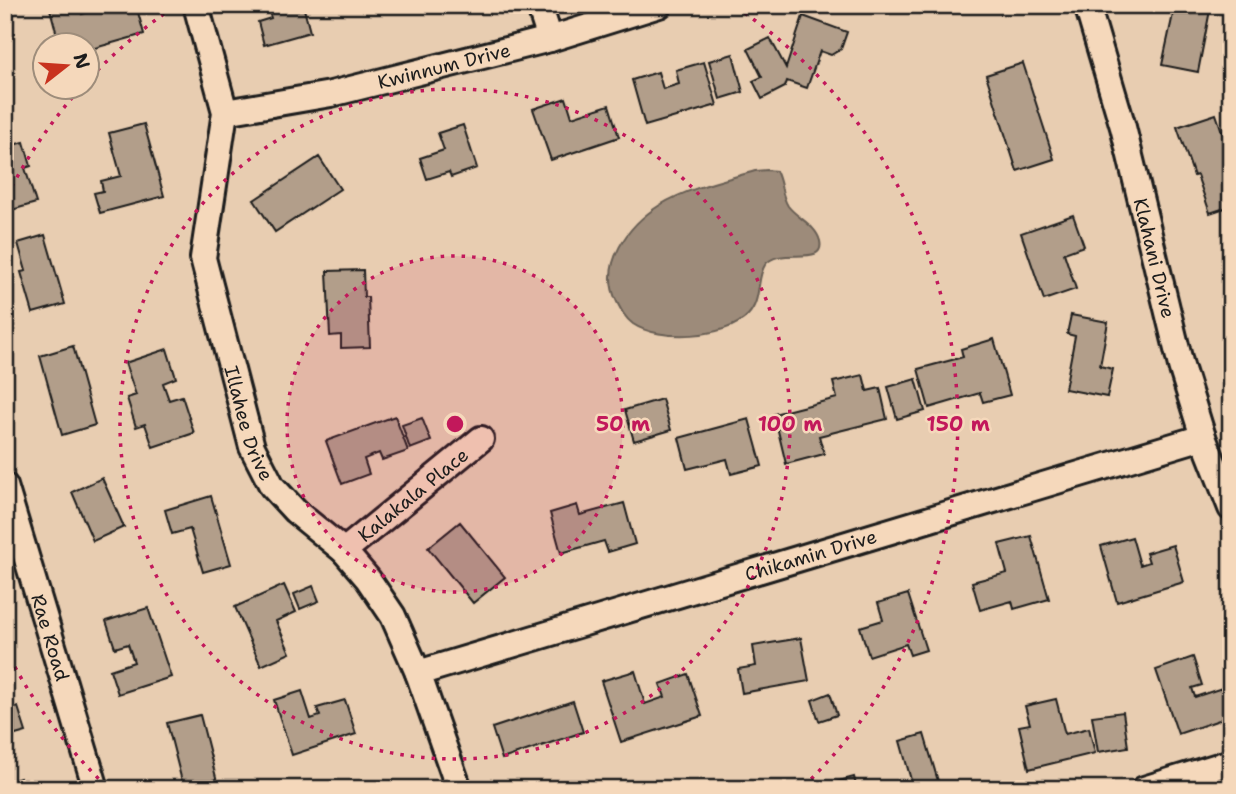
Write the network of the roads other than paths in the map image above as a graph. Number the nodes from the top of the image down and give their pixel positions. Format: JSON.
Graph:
{"nodes":[{"id":1,"x":196,"y":5,"type":"edge"},
{"id":2,"x":539,"y":5,"type":"edge"},
{"id":3,"x":659,"y":5,"type":"edge"},
{"id":4,"x":1087,"y":5,"type":"edge"},
{"id":5,"x":550,"y":39,"type":"junction"},
{"id":6,"x":225,"y":112,"type":"junction"},
{"id":7,"x":1203,"y":437,"type":"junction"},
{"id":8,"x":481,"y":439,"type":"dead end"},
{"id":9,"x":5,"y":486,"type":"edge"},
{"id":10,"x":1231,"y":508,"type":"edge"},
{"id":11,"x":344,"y":551,"type":"junction"},
{"id":12,"x":418,"y":673,"type":"junction"},
{"id":13,"x":1231,"y":762,"type":"edge"},
{"id":14,"x":96,"y":789,"type":"edge"},
{"id":15,"x":460,"y":789,"type":"edge"},
{"id":16,"x":1144,"y":789,"type":"edge"}],
"edges":[{"from":1,"to":6,"type":"street","name":"Illahee Drive"},
{"from":2,"to":5,"type":"street"},
{"from":3,"to":5,"type":"street","name":"Kwinnum Drive"},
{"from":4,"to":7,"type":"street","name":"Klahani Drive"},
{"from":5,"to":6,"type":"street","name":"Kwinnum Drive"},
{"from":6,"to":11,"type":"street","name":"Illahee Drive"},
{"from":7,"to":10,"type":"street","name":"Klahani Drive"},
{"from":7,"to":12,"type":"street","name":"Chikamin Drive"},
{"from":8,"to":11,"type":"street","name":"Kalakala Place"},
{"from":9,"to":14,"type":"street","name":"Rae Road"},
{"from":11,"to":12,"type":"street","name":"Illahee Drive"},
{"from":12,"to":15,"type":"street","name":"Illahee Drive"},
{"from":13,"to":16,"type":"street"}]}
